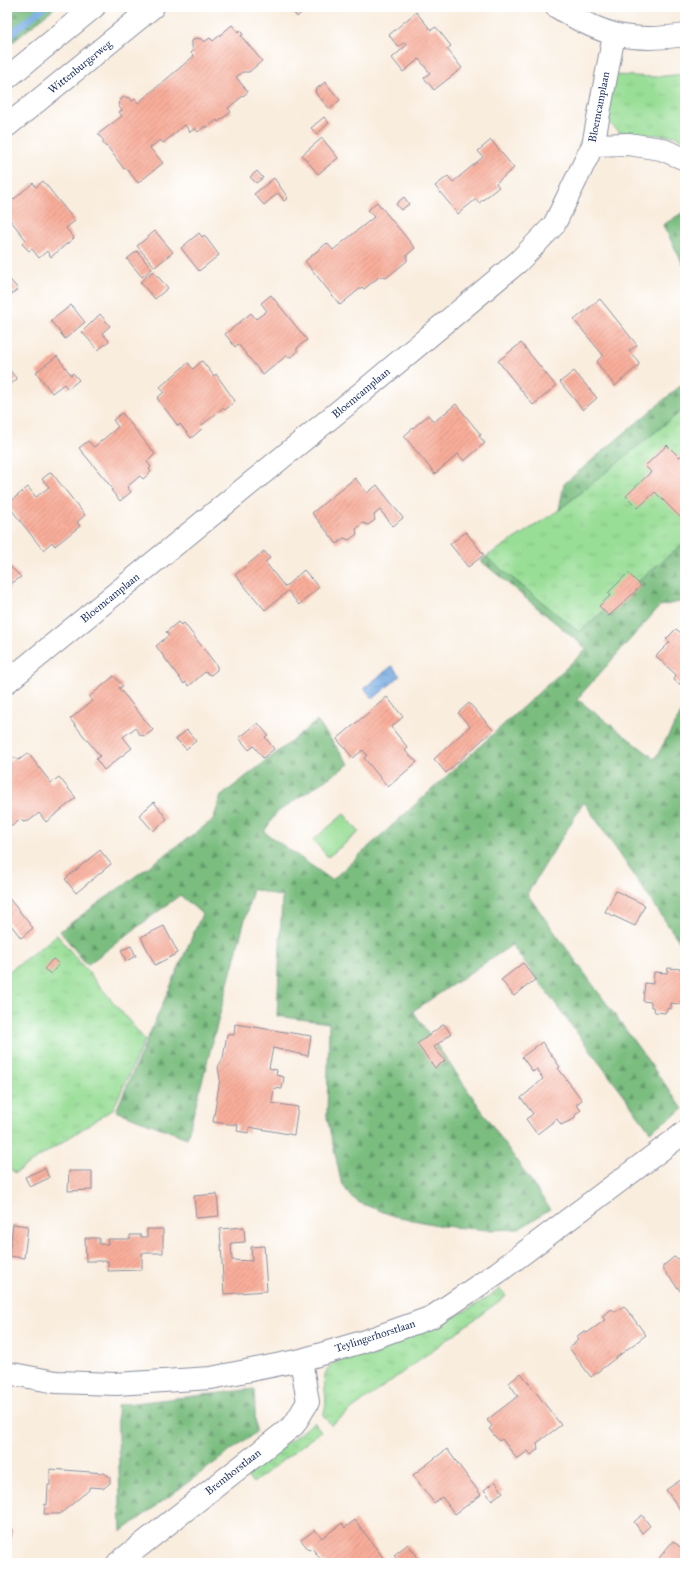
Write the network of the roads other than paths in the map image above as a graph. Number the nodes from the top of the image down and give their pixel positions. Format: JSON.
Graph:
{"nodes":[{"id":1,"x":94,"y":7,"type":"edge"},
{"id":2,"x":153,"y":7,"type":"edge"},
{"id":3,"x":557,"y":7,"type":"edge"},
{"id":4,"x":614,"y":35,"type":"junction"},
{"id":5,"x":685,"y":35,"type":"edge"},
{"id":6,"x":7,"y":78,"type":"edge"},
{"id":7,"x":7,"y":126,"type":"edge"},
{"id":8,"x":593,"y":144,"type":"junction"},
{"id":9,"x":685,"y":160,"type":"edge"},
{"id":10,"x":7,"y":682,"type":"edge"},
{"id":11,"x":685,"y":1132,"type":"edge"},
{"id":12,"x":301,"y":1360,"type":"junction"},
{"id":13,"x":7,"y":1373,"type":"edge"},
{"id":14,"x":118,"y":1563,"type":"edge"}],
"edges":[{"from":1,"to":6,"type":"street"},
{"from":2,"to":7,"type":"street","name":"Wittenburgerweg"},
{"from":3,"to":4,"type":"street"},
{"from":4,"to":5,"type":"street"},
{"from":4,"to":8,"type":"street","name":"Bloemcamplaan"},
{"from":8,"to":9,"type":"street"},
{"from":8,"to":10,"type":"street","name":"Bloemcamplaan"},
{"from":11,"to":12,"type":"street","name":"Teylingerhorstlaan"},
{"from":12,"to":13,"type":"street","name":"Teylingerhorstlaan"},
{"from":12,"to":14,"type":"street","name":"Bremhorstlaan"}]}
